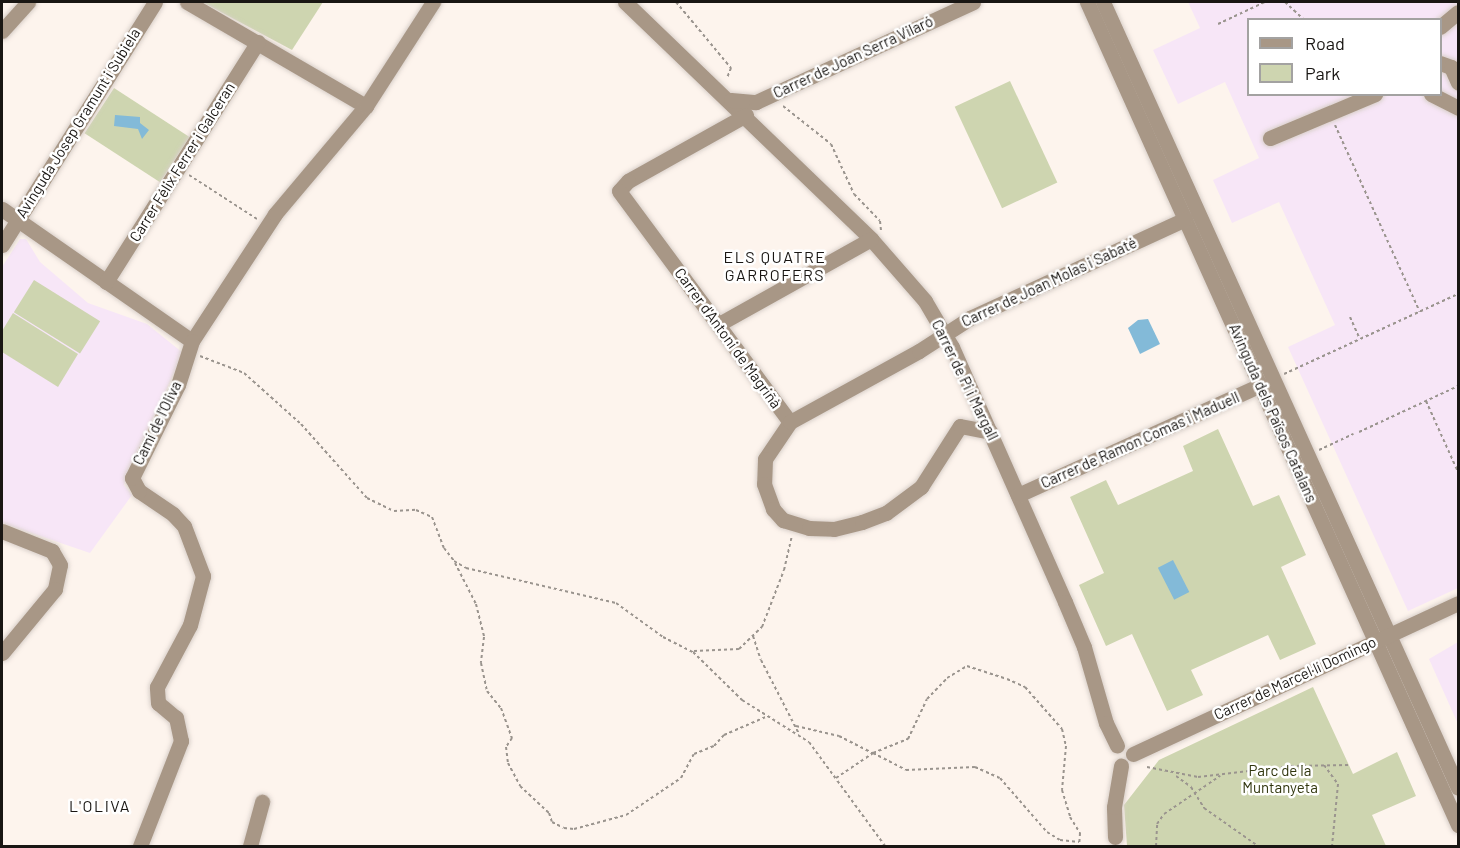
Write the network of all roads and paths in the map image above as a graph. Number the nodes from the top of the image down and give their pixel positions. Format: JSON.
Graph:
{"nodes":[{"id":1,"x":28,"y":2,"type":"edge"},
{"id":2,"x":155,"y":2,"type":"edge"},
{"id":3,"x":187,"y":2,"type":"edge"},
{"id":4,"x":433,"y":2,"type":"edge"},
{"id":5,"x":676,"y":2,"type":"edge"},
{"id":6,"x":973,"y":2,"type":"edge"},
{"id":7,"x":1087,"y":2,"type":"edge"},
{"id":8,"x":1103,"y":2,"type":"edge"},
{"id":9,"x":1265,"y":2,"type":"edge"},
{"id":10,"x":1286,"y":2,"type":"edge"},
{"id":11,"x":629,"y":3,"type":"edge"},
{"id":12,"x":1458,"y":12,"type":"edge"},
{"id":13,"x":1302,"y":18,"type":"edge"},
{"id":14,"x":1218,"y":24,"type":"dead end"},
{"id":15,"x":1442,"y":25,"type":"edge"},
{"id":16,"x":2,"y":31,"type":"edge"},
{"id":17,"x":258,"y":42,"type":"junction"},
{"id":18,"x":1442,"y":64,"type":"edge"},
{"id":19,"x":727,"y":78,"type":"dead end"},
{"id":20,"x":1458,"y":83,"type":"edge"},
{"id":21,"x":1370,"y":96,"type":"edge"},
{"id":22,"x":1435,"y":96,"type":"edge"},
{"id":23,"x":731,"y":100,"type":"junction"},
{"id":24,"x":366,"y":106,"type":"junction"},
{"id":25,"x":783,"y":106,"type":"dead end"},
{"id":26,"x":1458,"y":108,"type":"edge"},
{"id":27,"x":1329,"y":112,"type":"junction"},
{"id":28,"x":746,"y":115,"type":"junction"},
{"id":29,"x":1270,"y":138,"type":"dead end"},
{"id":30,"x":178,"y":168,"type":"junction"},
{"id":31,"x":2,"y":209,"type":"edge"},
{"id":32,"x":1185,"y":219,"type":"junction"},
{"id":33,"x":18,"y":220,"type":"junction"},
{"id":34,"x":267,"y":226,"type":"junction"},
{"id":35,"x":876,"y":234,"type":"junction"},
{"id":36,"x":2,"y":245,"type":"edge"},
{"id":37,"x":106,"y":282,"type":"junction"},
{"id":38,"x":1458,"y":294,"type":"edge"},
{"id":39,"x":1420,"y":312,"type":"junction"},
{"id":40,"x":1350,"y":317,"type":"dead end"},
{"id":41,"x":719,"y":324,"type":"junction"},
{"id":42,"x":945,"y":333,"type":"junction"},
{"id":43,"x":1360,"y":339,"type":"junction"},
{"id":44,"x":190,"y":347,"type":"junction"},
{"id":45,"x":1267,"y":382,"type":"junction"},
{"id":46,"x":1458,"y":386,"type":"edge"},
{"id":47,"x":1426,"y":401,"type":"junction"},
{"id":48,"x":789,"y":422,"type":"junction"},
{"id":49,"x":990,"y":432,"type":"junction"},
{"id":50,"x":1359,"y":432,"type":"dead end"},
{"id":51,"x":1353,"y":434,"type":"dead end"},
{"id":52,"x":1308,"y":455,"type":"junction"},
{"id":53,"x":1458,"y":472,"type":"edge"},
{"id":54,"x":1018,"y":495,"type":"junction"},
{"id":55,"x":798,"y":526,"type":"junction"},
{"id":56,"x":2,"y":531,"type":"edge"},
{"id":57,"x":454,"y":561,"type":"junction"},
{"id":58,"x":1458,"y":603,"type":"edge"},
{"id":59,"x":753,"y":636,"type":"junction"},
{"id":60,"x":1382,"y":638,"type":"junction"},
{"id":61,"x":693,"y":651,"type":"junction"},
{"id":62,"x":2,"y":653,"type":"edge"},
{"id":63,"x":768,"y":716,"type":"junction"},
{"id":64,"x":796,"y":726,"type":"junction"},
{"id":65,"x":800,"y":735,"type":"junction"},
{"id":66,"x":1117,"y":746,"type":"junction"},
{"id":67,"x":873,"y":753,"type":"junction"},
{"id":68,"x":1133,"y":754,"type":"junction"},
{"id":69,"x":1324,"y":765,"type":"junction"},
{"id":70,"x":1349,"y":765,"type":"dead end"},
{"id":71,"x":1121,"y":766,"type":"junction"},
{"id":72,"x":1148,"y":767,"type":"dead end"},
{"id":73,"x":1176,"y":776,"type":"junction"},
{"id":74,"x":1220,"y":776,"type":"junction"},
{"id":75,"x":836,"y":778,"type":"junction"},
{"id":76,"x":1458,"y":788,"type":"edge"},
{"id":77,"x":1195,"y":793,"type":"junction"},
{"id":78,"x":262,"y":802,"type":"dead end"},
{"id":79,"x":1458,"y":825,"type":"edge"},
{"id":80,"x":1115,"y":837,"type":"dead end"},
{"id":81,"x":1079,"y":842,"type":"junction"},
{"id":82,"x":140,"y":846,"type":"edge"},
{"id":83,"x":250,"y":846,"type":"edge"},
{"id":84,"x":885,"y":846,"type":"edge"},
{"id":85,"x":1079,"y":846,"type":"edge"},
{"id":86,"x":1156,"y":846,"type":"edge"},
{"id":87,"x":1258,"y":846,"type":"edge"},
{"id":88,"x":1332,"y":846,"type":"edge"}],
"edges":[{"from":1,"to":16,"type":"street"},
{"from":2,"to":33,"type":"street","name":"Avinguda Josep Gramunt i Subiela"},
{"from":3,"to":17,"type":"street"},
{"from":4,"to":24,"type":"street"},
{"from":5,"to":19,"type":"path"},
{"from":6,"to":23,"type":"street","name":"Carrer de Joan Serra Vilaró"},
{"from":7,"to":32,"type":"street","name":"Avinguda dels Països Catalans"},
{"from":8,"to":45,"type":"street","name":"Avinguda dels Països Catalans"},
{"from":9,"to":14,"type":"path"},
{"from":10,"to":13,"type":"path"},
{"from":11,"to":23,"type":"street","name":"Carrer de Pi i Margall"},
{"from":12,"to":15,"type":"street"},
{"from":17,"to":24,"type":"street"},
{"from":17,"to":30,"type":"street","name":"Carrer Félix Ferrer i Galceran"},
{"from":18,"to":20,"type":"street"},
{"from":21,"to":27,"type":"street"},
{"from":22,"to":26,"type":"street"},
{"from":23,"to":28,"type":"street","name":"Carrer de Pi i Margall"},
{"from":24,"to":34,"type":"street"},
{"from":25,"to":35,"type":"path"},
{"from":27,"to":29,"type":"street"},
{"from":27,"to":39,"type":"path"},
{"from":28,"to":35,"type":"street","name":"Carrer de Pi i Margall"},
{"from":28,"to":41,"type":"street","name":"Carrer d'Antoni de Magriñà"},
{"from":30,"to":34,"type":"path"},
{"from":30,"to":37,"type":"street","name":"Carrer Félix Ferrer i Galceran"},
{"from":31,"to":33,"type":"street"},
{"from":32,"to":42,"type":"street","name":"Carrer de Joan Molas i Sabaté"},
{"from":32,"to":45,"type":"street","name":"Avinguda dels Països Catalans"},
{"from":33,"to":36,"type":"street","name":"Avinguda Josep Gramunt i Subiela"},
{"from":33,"to":37,"type":"street"},
{"from":34,"to":44,"type":"street"},
{"from":35,"to":41,"type":"street"},
{"from":35,"to":42,"type":"street","name":"Carrer de Pi i Margall"},
{"from":37,"to":44,"type":"street"},
{"from":38,"to":39,"type":"path"},
{"from":39,"to":43,"type":"path"},
{"from":40,"to":43,"type":"path"},
{"from":41,"to":48,"type":"street","name":"Carrer d'Antoni de Magriñà"},
{"from":42,"to":48,"type":"street","name":"Carrer de Joan Molas i Sabaté"},
{"from":42,"to":49,"type":"street","name":"Carrer de Pi i Margall"},
{"from":43,"to":45,"type":"path"},
{"from":44,"to":57,"type":"path"},
{"from":44,"to":82,"type":"street","name":"Camí de l'Oliva"},
{"from":45,"to":52,"type":"street","name":"Avinguda dels Països Catalans"},
{"from":45,"to":54,"type":"street","name":"Carrer de Ramon Comas i Maduell"},
{"from":45,"to":60,"type":"street","name":"Avinguda dels Països Catalans"},
{"from":46,"to":47,"type":"path"},
{"from":47,"to":50,"type":"path"},
{"from":47,"to":53,"type":"path"},
{"from":48,"to":55,"type":"street","name":"Carrer d'Antoni de Magriñà"},
{"from":49,"to":54,"type":"street","name":"Carrer de Pi i Margall"},
{"from":49,"to":55,"type":"street","name":"Carrer d'Antoni de Magriñà"},
{"from":51,"to":52,"type":"path"},
{"from":52,"to":60,"type":"street","name":"Avinguda dels Països Catalans"},
{"from":54,"to":66,"type":"street","name":"Carrer de Pi i Margall"},
{"from":55,"to":59,"type":"path"},
{"from":56,"to":62,"type":"street"},
{"from":57,"to":61,"type":"path"},
{"from":57,"to":63,"type":"path"},
{"from":58,"to":60,"type":"street","name":"Carrer de Marcel·lí Domingo"},
{"from":59,"to":61,"type":"path"},
{"from":59,"to":64,"type":"path"},
{"from":60,"to":68,"type":"street","name":"Carrer de Marcel·lí Domingo"},
{"from":60,"to":76,"type":"street","name":"Avinguda dels Països Catalans"},
{"from":60,"to":79,"type":"street","name":"Avinguda dels Països Catalans"},
{"from":61,"to":63,"type":"path"},
{"from":63,"to":65,"type":"path"},
{"from":64,"to":65,"type":"path"},
{"from":64,"to":67,"type":"path"},
{"from":65,"to":75,"type":"path"},
{"from":66,"to":68,"type":"street"},
{"from":66,"to":71,"type":"street"},
{"from":67,"to":75,"type":"path"},
{"from":67,"to":81,"type":"path"},
{"from":67,"to":81,"type":"path"},
{"from":68,"to":71,"type":"street"},
{"from":69,"to":70,"type":"path"},
{"from":69,"to":74,"type":"path"},
{"from":69,"to":88,"type":"path"},
{"from":71,"to":80,"type":"street"},
{"from":72,"to":73,"type":"path"},
{"from":73,"to":74,"type":"path"},
{"from":73,"to":77,"type":"path"},
{"from":74,"to":77,"type":"path"},
{"from":75,"to":84,"type":"path"},
{"from":77,"to":86,"type":"path"},
{"from":77,"to":87,"type":"path"},
{"from":78,"to":83,"type":"street"},
{"from":81,"to":85,"type":"path"}]}
